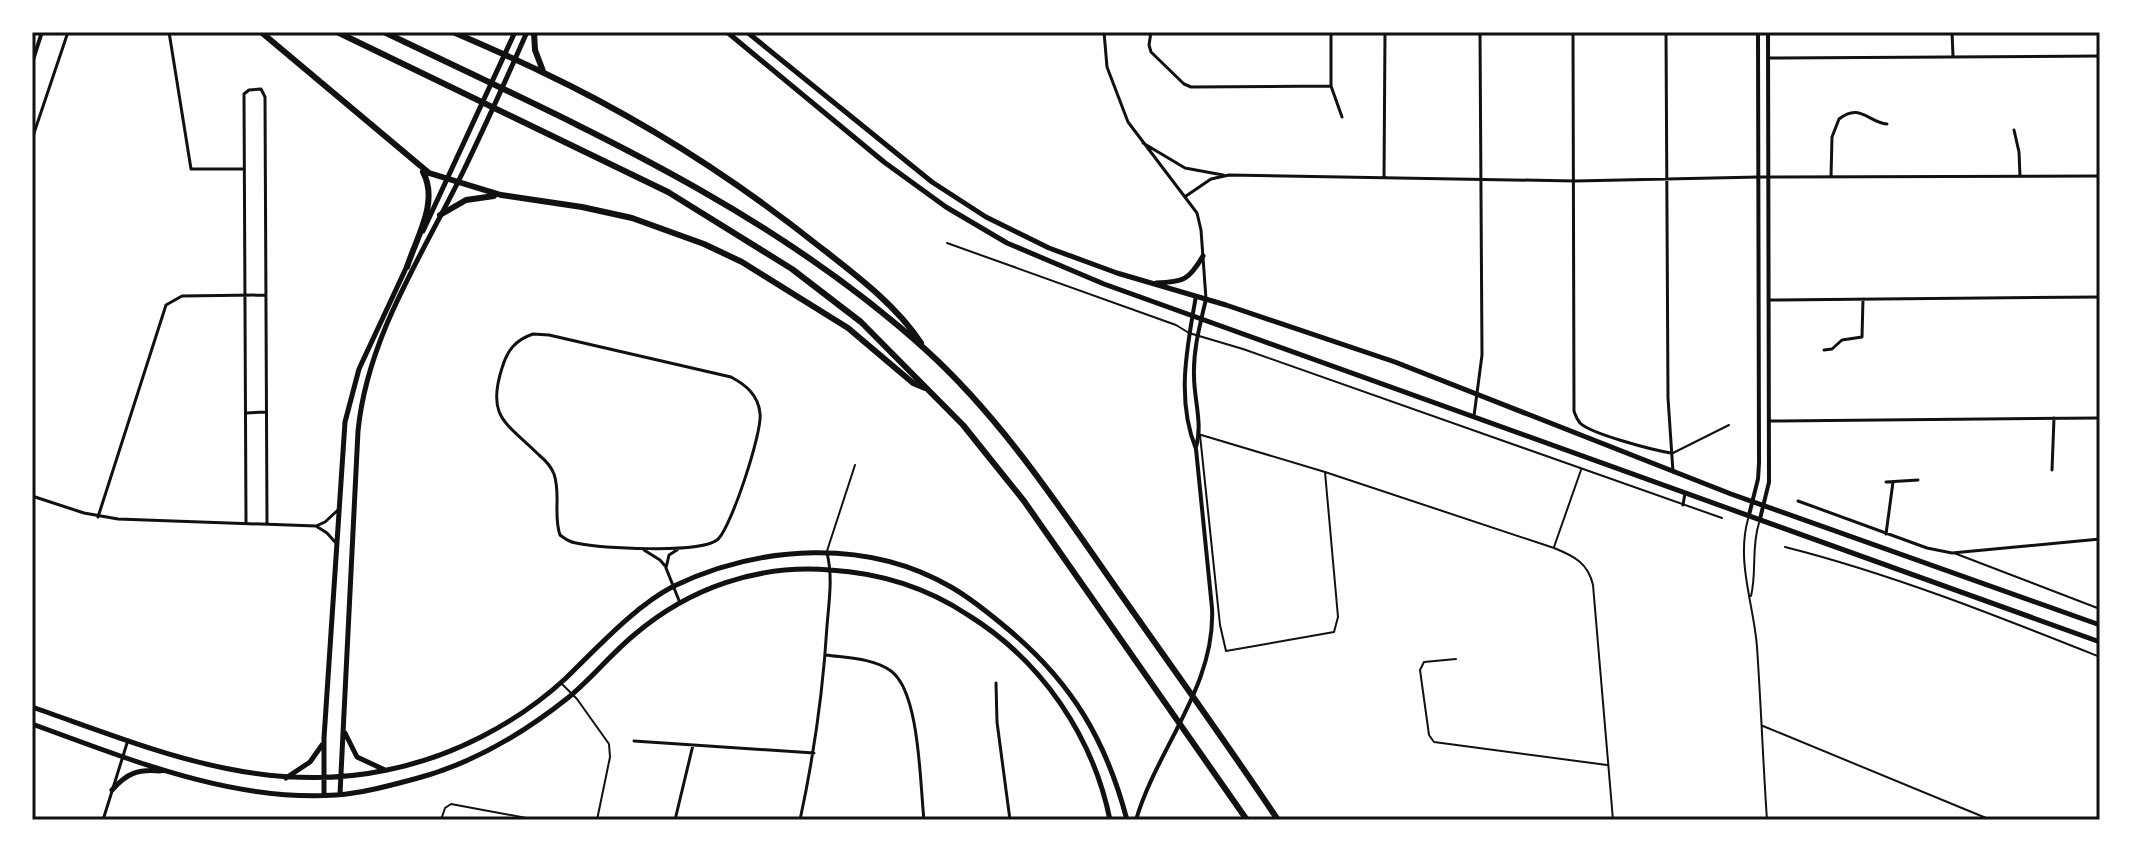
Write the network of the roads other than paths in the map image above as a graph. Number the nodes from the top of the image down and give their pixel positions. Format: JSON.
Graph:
{"nodes":[{"id":1,"x":42,"y":32,"type":"edge"},
{"id":2,"x":68,"y":32,"type":"edge"},
{"id":3,"x":169,"y":32,"type":"edge"},
{"id":4,"x":261,"y":32,"type":"edge"},
{"id":5,"x":337,"y":32,"type":"edge"},
{"id":6,"x":384,"y":32,"type":"edge"},
{"id":7,"x":453,"y":32,"type":"edge"},
{"id":8,"x":515,"y":32,"type":"edge"},
{"id":9,"x":527,"y":32,"type":"edge"},
{"id":10,"x":534,"y":32,"type":"edge"},
{"id":11,"x":727,"y":32,"type":"edge"},
{"id":12,"x":747,"y":32,"type":"edge"},
{"id":13,"x":1104,"y":32,"type":"edge"},
{"id":14,"x":1151,"y":32,"type":"edge"},
{"id":15,"x":1331,"y":32,"type":"edge"},
{"id":16,"x":1385,"y":32,"type":"edge"},
{"id":17,"x":1480,"y":32,"type":"edge"},
{"id":18,"x":1573,"y":32,"type":"edge"},
{"id":19,"x":1666,"y":32,"type":"edge"},
{"id":20,"x":1758,"y":32,"type":"edge"},
{"id":21,"x":1768,"y":32,"type":"edge"},
{"id":22,"x":1952,"y":32,"type":"edge"},
{"id":23,"x":504,"y":55,"type":"junction"},
{"id":24,"x":1953,"y":56,"type":"junction"},
{"id":25,"x":2100,"y":56,"type":"edge"},
{"id":26,"x":1769,"y":58,"type":"junction"},
{"id":27,"x":515,"y":60,"type":"junction"},
{"id":28,"x":32,"y":63,"type":"edge"},
{"id":29,"x":544,"y":72,"type":"junction"},
{"id":30,"x":1331,"y":86,"type":"junction"},
{"id":31,"x":1342,"y":117,"type":"dead end"},
{"id":32,"x":1887,"y":124,"type":"dead end"},
{"id":33,"x":2014,"y":130,"type":"dead end"},
{"id":34,"x":32,"y":139,"type":"edge"},
{"id":35,"x":1140,"y":140,"type":"junction"},
{"id":36,"x":419,"y":165,"type":"junction"},
{"id":37,"x":244,"y":169,"type":"junction"},
{"id":38,"x":1229,"y":175,"type":"junction"},
{"id":39,"x":2020,"y":176,"type":"junction"},
{"id":40,"x":2100,"y":176,"type":"edge"},
{"id":41,"x":1759,"y":177,"type":"junction"},
{"id":42,"x":1769,"y":177,"type":"junction"},
{"id":43,"x":1831,"y":177,"type":"junction"},
{"id":44,"x":1384,"y":178,"type":"junction"},
{"id":45,"x":1667,"y":178,"type":"junction"},
{"id":46,"x":448,"y":180,"type":"junction"},
{"id":47,"x":1482,"y":180,"type":"junction"},
{"id":48,"x":1575,"y":181,"type":"junction"},
{"id":49,"x":457,"y":183,"type":"junction"},
{"id":50,"x":501,"y":195,"type":"junction"},
{"id":51,"x":1186,"y":196,"type":"junction"},
{"id":52,"x":440,"y":215,"type":"junction"},
{"id":53,"x":947,"y":243,"type":"dead end"},
{"id":54,"x":1203,"y":256,"type":"junction"},
{"id":55,"x":407,"y":267,"type":"junction"},
{"id":56,"x":1151,"y":283,"type":"junction"},
{"id":57,"x":1203,"y":285,"type":"junction"},
{"id":58,"x":265,"y":295,"type":"junction"},
{"id":59,"x":245,"y":296,"type":"junction"},
{"id":60,"x":1196,"y":296,"type":"junction"},
{"id":61,"x":2100,"y":297,"type":"edge"},
{"id":62,"x":1206,"y":299,"type":"junction"},
{"id":63,"x":1863,"y":299,"type":"junction"},
{"id":64,"x":1769,"y":300,"type":"junction"},
{"id":65,"x":1193,"y":316,"type":"junction"},
{"id":66,"x":1201,"y":319,"type":"junction"},
{"id":67,"x":1189,"y":333,"type":"junction"},
{"id":68,"x":1197,"y":336,"type":"junction"},
{"id":69,"x":925,"y":350,"type":"junction"},
{"id":70,"x":1824,"y":350,"type":"dead end"},
{"id":71,"x":928,"y":389,"type":"junction"},
{"id":72,"x":1478,"y":396,"type":"junction"},
{"id":73,"x":266,"y":412,"type":"junction"},
{"id":74,"x":246,"y":413,"type":"junction"},
{"id":75,"x":1474,"y":417,"type":"junction"},
{"id":76,"x":2054,"y":418,"type":"junction"},
{"id":77,"x":2100,"y":418,"type":"edge"},
{"id":78,"x":1769,"y":421,"type":"junction"},
{"id":79,"x":1729,"y":425,"type":"dead end"},
{"id":80,"x":1200,"y":434,"type":"junction"},
{"id":81,"x":1190,"y":435,"type":"junction"},
{"id":82,"x":1196,"y":449,"type":"junction"},
{"id":83,"x":1671,"y":453,"type":"junction"},
{"id":84,"x":855,"y":465,"type":"dead end"},
{"id":85,"x":1581,"y":470,"type":"junction"},
{"id":86,"x":2052,"y":470,"type":"dead end"},
{"id":87,"x":1325,"y":472,"type":"junction"},
{"id":88,"x":1673,"y":472,"type":"junction"},
{"id":89,"x":1918,"y":480,"type":"dead end"},
{"id":90,"x":1886,"y":482,"type":"dead end"},
{"id":91,"x":1893,"y":482,"type":"junction"},
{"id":92,"x":1685,"y":491,"type":"junction"},
{"id":93,"x":32,"y":496,"type":"edge"},
{"id":94,"x":1752,"y":501,"type":"junction"},
{"id":95,"x":1798,"y":501,"type":"dead end"},
{"id":96,"x":1683,"y":505,"type":"junction"},
{"id":97,"x":1763,"y":506,"type":"junction"},
{"id":98,"x":339,"y":509,"type":"junction"},
{"id":99,"x":1749,"y":515,"type":"junction"},
{"id":100,"x":98,"y":517,"type":"junction"},
{"id":101,"x":1722,"y":518,"type":"dead end"},
{"id":102,"x":1760,"y":519,"type":"junction"},
{"id":103,"x":246,"y":522,"type":"junction"},
{"id":104,"x":267,"y":523,"type":"junction"},
{"id":105,"x":316,"y":526,"type":"junction"},
{"id":106,"x":1886,"y":534,"type":"junction"},
{"id":107,"x":2100,"y":539,"type":"edge"},
{"id":108,"x":337,"y":545,"type":"junction"},
{"id":109,"x":1785,"y":547,"type":"dead end"},
{"id":110,"x":640,"y":548,"type":"junction"},
{"id":111,"x":680,"y":548,"type":"junction"},
{"id":112,"x":1554,"y":548,"type":"junction"},
{"id":113,"x":827,"y":553,"type":"junction"},
{"id":114,"x":1952,"y":553,"type":"junction"},
{"id":115,"x":666,"y":568,"type":"junction"},
{"id":116,"x":831,"y":570,"type":"junction"},
{"id":117,"x":673,"y":587,"type":"junction"},
{"id":118,"x":1751,"y":597,"type":"junction"},
{"id":119,"x":680,"y":603,"type":"junction"},
{"id":120,"x":2100,"y":609,"type":"edge"},
{"id":121,"x":2100,"y":625,"type":"edge"},
{"id":122,"x":2100,"y":642,"type":"edge"},
{"id":123,"x":825,"y":655,"type":"junction"},
{"id":124,"x":2100,"y":657,"type":"edge"},
{"id":125,"x":1456,"y":659,"type":"dead end"},
{"id":126,"x":561,"y":683,"type":"junction"},
{"id":127,"x":996,"y":683,"type":"dead end"},
{"id":128,"x":573,"y":694,"type":"junction"},
{"id":129,"x":32,"y":707,"type":"edge"},
{"id":130,"x":32,"y":724,"type":"edge"},
{"id":131,"x":1761,"y":726,"type":"junction"},
{"id":132,"x":344,"y":728,"type":"junction"},
{"id":133,"x":324,"y":738,"type":"junction"},
{"id":134,"x":128,"y":740,"type":"junction"},
{"id":135,"x":634,"y":741,"type":"dead end"},
{"id":136,"x":693,"y":745,"type":"junction"},
{"id":137,"x":814,"y":753,"type":"junction"},
{"id":138,"x":123,"y":756,"type":"junction"},
{"id":139,"x":1608,"y":765,"type":"junction"},
{"id":140,"x":386,"y":770,"type":"junction"},
{"id":141,"x":169,"y":771,"type":"junction"},
{"id":142,"x":341,"y":777,"type":"junction"},
{"id":143,"x":285,"y":778,"type":"junction"},
{"id":144,"x":323,"y":778,"type":"junction"},
{"id":145,"x":112,"y":790,"type":"junction"},
{"id":146,"x":340,"y":794,"type":"junction"},
{"id":147,"x":324,"y":795,"type":"junction"},
{"id":148,"x":103,"y":820,"type":"edge"},
{"id":149,"x":441,"y":820,"type":"edge"},
{"id":150,"x":537,"y":820,"type":"edge"},
{"id":151,"x":597,"y":820,"type":"edge"},
{"id":152,"x":675,"y":820,"type":"edge"},
{"id":153,"x":800,"y":820,"type":"edge"},
{"id":154,"x":924,"y":820,"type":"edge"},
{"id":155,"x":1010,"y":820,"type":"edge"},
{"id":156,"x":1110,"y":820,"type":"edge"},
{"id":157,"x":1127,"y":820,"type":"edge"},
{"id":158,"x":1136,"y":820,"type":"edge"},
{"id":159,"x":1247,"y":820,"type":"edge"},
{"id":160,"x":1278,"y":820,"type":"edge"},
{"id":161,"x":1613,"y":820,"type":"edge"},
{"id":162,"x":1767,"y":820,"type":"edge"},
{"id":163,"x":1991,"y":820,"type":"edge"}],
"edges":[{"from":1,"to":28,"type":"street"},
{"from":2,"to":34,"type":"street"},
{"from":3,"to":37,"type":"street"},
{"from":4,"to":36,"type":"highway"},
{"from":5,"to":71,"type":"highway"},
{"from":6,"to":69,"type":"highway"},
{"from":7,"to":23,"type":"highway"},
{"from":8,"to":23,"type":"main road"},
{"from":9,"to":27,"type":"main road"},
{"from":10,"to":29,"type":"highway"},
{"from":11,"to":65,"type":"main road"},
{"from":12,"to":56,"type":"main road"},
{"from":13,"to":35,"type":"street"},
{"from":14,"to":30,"type":"street"},
{"from":15,"to":30,"type":"street"},
{"from":16,"to":44,"type":"street"},
{"from":17,"to":47,"type":"street"},
{"from":18,"to":48,"type":"street"},
{"from":19,"to":45,"type":"street"},
{"from":20,"to":41,"type":"street"},
{"from":21,"to":26,"type":"street"},
{"from":22,"to":24,"type":"street"},
{"from":23,"to":27,"type":"highway"},
{"from":23,"to":46,"type":"main road"},
{"from":24,"to":25,"type":"street"},
{"from":24,"to":26,"type":"street"},
{"from":26,"to":42,"type":"street"},
{"from":27,"to":29,"type":"highway"},
{"from":27,"to":49,"type":"main road"},
{"from":29,"to":69,"type":"highway"},
{"from":30,"to":31,"type":"street"},
{"from":32,"to":43,"type":"street"},
{"from":33,"to":39,"type":"street"},
{"from":35,"to":38,"type":"street"},
{"from":35,"to":51,"type":"street"},
{"from":36,"to":46,"type":"highway"},
{"from":36,"to":55,"type":"highway"},
{"from":37,"to":58,"type":"street"},
{"from":37,"to":59,"type":"street"},
{"from":38,"to":44,"type":"street"},
{"from":38,"to":51,"type":"street"},
{"from":39,"to":40,"type":"street"},
{"from":39,"to":43,"type":"street"},
{"from":41,"to":42,"type":"street"},
{"from":41,"to":45,"type":"street"},
{"from":41,"to":94,"type":"street"},
{"from":42,"to":43,"type":"street"},
{"from":42,"to":64,"type":"street"},
{"from":44,"to":47,"type":"street"},
{"from":45,"to":48,"type":"street"},
{"from":45,"to":83,"type":"street"},
{"from":46,"to":49,"type":"highway"},
{"from":46,"to":55,"type":"main road"},
{"from":47,"to":48,"type":"street"},
{"from":47,"to":72,"type":"street"},
{"from":48,"to":83,"type":"street"},
{"from":49,"to":50,"type":"highway"},
{"from":49,"to":52,"type":"main road"},
{"from":50,"to":52,"type":"highway"},
{"from":50,"to":71,"type":"highway"},
{"from":51,"to":54,"type":"street"},
{"from":52,"to":132,"type":"main road"},
{"from":53,"to":67,"type":"lane"},
{"from":54,"to":56,"type":"main road"},
{"from":54,"to":57,"type":"street"},
{"from":55,"to":98,"type":"main road"},
{"from":56,"to":60,"type":"main road"},
{"from":57,"to":60,"type":"street"},
{"from":57,"to":62,"type":"street"},
{"from":58,"to":59,"type":"street"},
{"from":58,"to":73,"type":"street"},
{"from":59,"to":74,"type":"street"},
{"from":59,"to":100,"type":"street"},
{"from":60,"to":62,"type":"main road"},
{"from":60,"to":65,"type":"street"},
{"from":61,"to":63,"type":"street"},
{"from":62,"to":66,"type":"street"},
{"from":62,"to":72,"type":"main road"},
{"from":63,"to":64,"type":"street"},
{"from":63,"to":70,"type":"street"},
{"from":64,"to":78,"type":"street"},
{"from":65,"to":66,"type":"main road"},
{"from":65,"to":67,"type":"street"},
{"from":66,"to":68,"type":"street"},
{"from":66,"to":75,"type":"main road"},
{"from":67,"to":68,"type":"lane"},
{"from":67,"to":81,"type":"street"},
{"from":68,"to":80,"type":"street"},
{"from":68,"to":85,"type":"lane"},
{"from":69,"to":160,"type":"highway"},
{"from":71,"to":159,"type":"highway"},
{"from":72,"to":75,"type":"street"},
{"from":72,"to":88,"type":"main road"},
{"from":73,"to":74,"type":"street"},
{"from":73,"to":104,"type":"street"},
{"from":74,"to":103,"type":"street"},
{"from":75,"to":92,"type":"main road"},
{"from":76,"to":77,"type":"street"},
{"from":76,"to":78,"type":"street"},
{"from":76,"to":86,"type":"street"},
{"from":78,"to":97,"type":"street"},
{"from":79,"to":83,"type":"lane"},
{"from":80,"to":81,"type":"lane"},
{"from":80,"to":82,"type":"street"},
{"from":80,"to":87,"type":"lane"},
{"from":80,"to":87,"type":"lane"},
{"from":81,"to":82,"type":"street"},
{"from":82,"to":158,"type":"street"},
{"from":83,"to":88,"type":"street"},
{"from":84,"to":113,"type":"lane"},
{"from":85,"to":96,"type":"lane"},
{"from":85,"to":112,"type":"lane"},
{"from":87,"to":112,"type":"lane"},
{"from":88,"to":94,"type":"main road"},
{"from":89,"to":91,"type":"street"},
{"from":90,"to":91,"type":"street"},
{"from":91,"to":106,"type":"street"},
{"from":92,"to":96,"type":"street"},
{"from":92,"to":99,"type":"main road"},
{"from":93,"to":100,"type":"street"},
{"from":94,"to":97,"type":"main road"},
{"from":94,"to":99,"type":"street"},
{"from":95,"to":106,"type":"street"},
{"from":96,"to":101,"type":"lane"},
{"from":97,"to":102,"type":"street"},
{"from":97,"to":121,"type":"main road"},
{"from":98,"to":105,"type":"street"},
{"from":98,"to":108,"type":"main road"},
{"from":99,"to":102,"type":"main road"},
{"from":99,"to":118,"type":"lane"},
{"from":100,"to":103,"type":"street"},
{"from":102,"to":118,"type":"lane"},
{"from":102,"to":122,"type":"main road"},
{"from":103,"to":104,"type":"street"},
{"from":104,"to":105,"type":"street"},
{"from":105,"to":108,"type":"street"},
{"from":106,"to":114,"type":"street"},
{"from":107,"to":114,"type":"street"},
{"from":108,"to":133,"type":"main road"},
{"from":109,"to":124,"type":"lane"},
{"from":110,"to":111,"type":"street"},
{"from":110,"to":111,"type":"street"},
{"from":110,"to":115,"type":"street"},
{"from":111,"to":115,"type":"street"},
{"from":112,"to":139,"type":"lane"},
{"from":113,"to":116,"type":"street"},
{"from":113,"to":117,"type":"main road"},
{"from":113,"to":157,"type":"main road"},
{"from":114,"to":120,"type":"lane"},
{"from":115,"to":117,"type":"street"},
{"from":116,"to":119,"type":"main road"},
{"from":116,"to":123,"type":"street"},
{"from":116,"to":156,"type":"main road"},
{"from":117,"to":119,"type":"street"},
{"from":117,"to":126,"type":"main road"},
{"from":118,"to":131,"type":"lane"},
{"from":119,"to":128,"type":"main road"},
{"from":123,"to":137,"type":"street"},
{"from":123,"to":154,"type":"street"},
{"from":125,"to":139,"type":"lane"},
{"from":126,"to":128,"type":"lane"},
{"from":126,"to":140,"type":"main road"},
{"from":127,"to":155,"type":"street"},
{"from":128,"to":146,"type":"main road"},
{"from":128,"to":151,"type":"lane"},
{"from":129,"to":134,"type":"main road"},
{"from":130,"to":138,"type":"main road"},
{"from":131,"to":162,"type":"lane"},
{"from":131,"to":163,"type":"lane"},
{"from":132,"to":140,"type":"main road"},
{"from":132,"to":142,"type":"main road"},
{"from":133,"to":143,"type":"main road"},
{"from":133,"to":144,"type":"main road"},
{"from":134,"to":138,"type":"street"},
{"from":134,"to":143,"type":"main road"},
{"from":135,"to":136,"type":"street"},
{"from":136,"to":137,"type":"street"},
{"from":136,"to":152,"type":"street"},
{"from":137,"to":153,"type":"street"},
{"from":138,"to":141,"type":"main road"},
{"from":138,"to":145,"type":"street"},
{"from":139,"to":161,"type":"lane"},
{"from":140,"to":142,"type":"main road"},
{"from":141,"to":145,"type":"main road"},
{"from":141,"to":147,"type":"main road"},
{"from":142,"to":144,"type":"main road"},
{"from":142,"to":146,"type":"main road"},
{"from":143,"to":144,"type":"main road"},
{"from":144,"to":147,"type":"main road"},
{"from":145,"to":148,"type":"street"},
{"from":146,"to":147,"type":"main road"},
{"from":149,"to":150,"type":"lane"}]}
